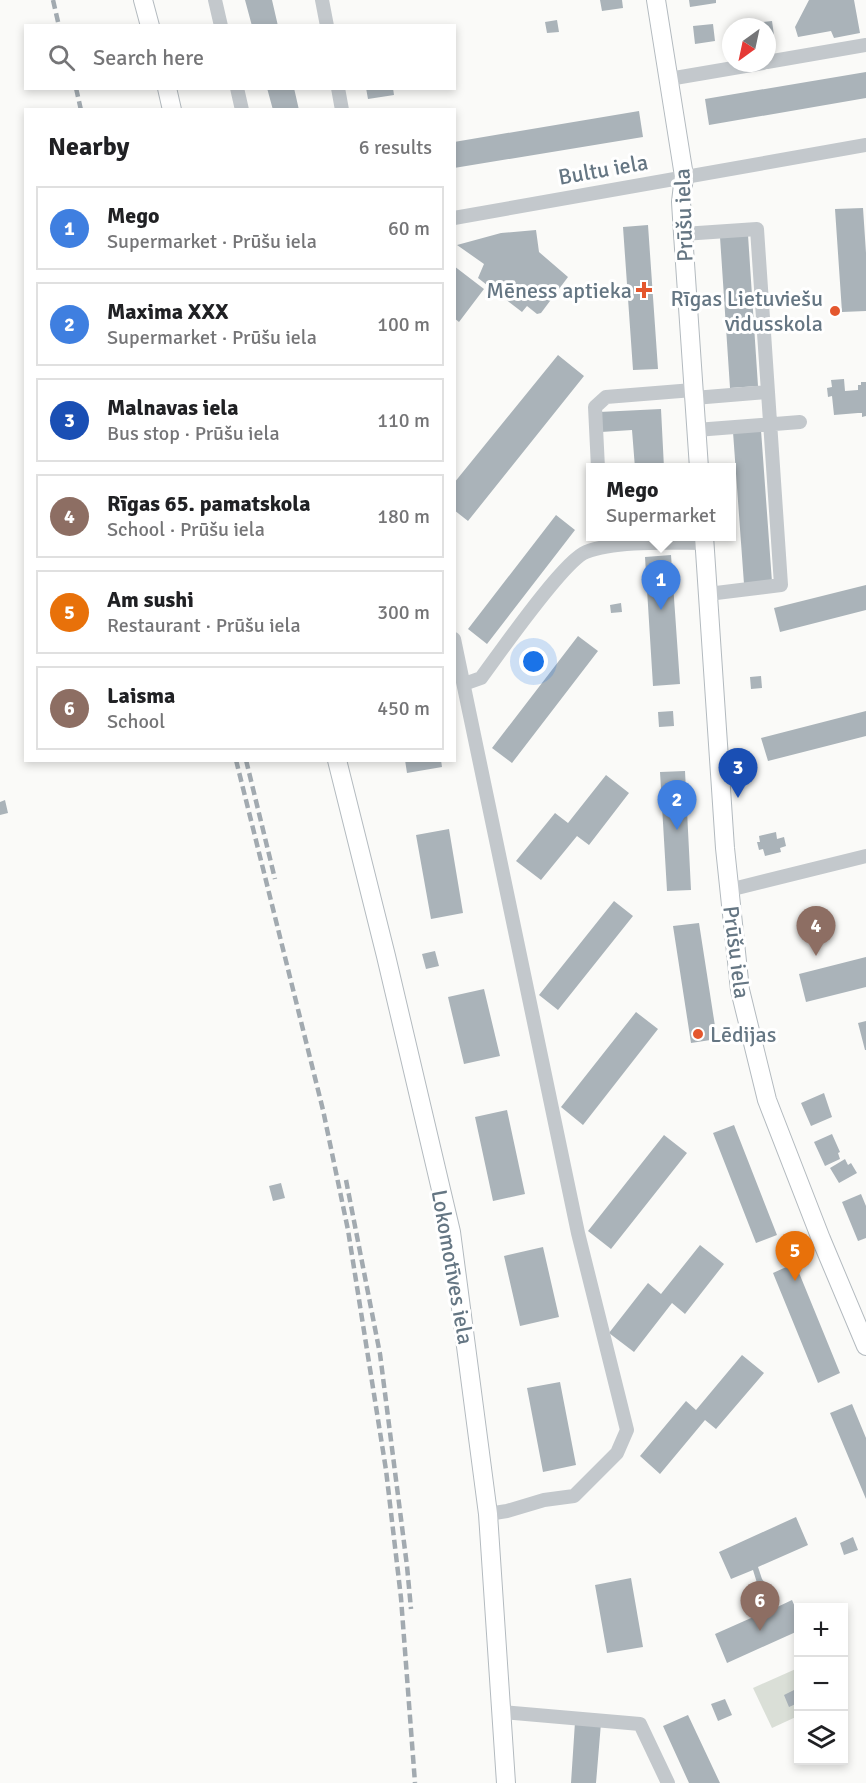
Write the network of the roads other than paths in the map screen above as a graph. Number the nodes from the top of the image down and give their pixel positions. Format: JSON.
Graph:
{"nodes":[{"id":1,"x":143,"y":0,"type":"edge"},
{"id":2,"x":215,"y":0,"type":"edge"},
{"id":3,"x":322,"y":0,"type":"edge"},
{"id":4,"x":656,"y":0,"type":"edge"},
{"id":5,"x":149,"y":24,"type":"edge"},
{"id":6,"x":221,"y":24,"type":"edge"},
{"id":7,"x":327,"y":24,"type":"edge"},
{"id":8,"x":866,"y":45,"type":"edge"},
{"id":9,"x":776,"y":61,"type":"edge"},
{"id":10,"x":722,"y":71,"type":"edge"},
{"id":11,"x":669,"y":80,"type":"junction"},
{"id":12,"x":167,"y":90,"type":"edge"},
{"id":13,"x":237,"y":90,"type":"edge"},
{"id":14,"x":338,"y":90,"type":"edge"},
{"id":15,"x":172,"y":108,"type":"edge"},
{"id":16,"x":242,"y":108,"type":"edge"},
{"id":17,"x":342,"y":108,"type":"edge"},
{"id":18,"x":866,"y":145,"type":"edge"},
{"id":19,"x":684,"y":176,"type":"junction"},
{"id":20,"x":456,"y":218,"type":"edge"},
{"id":21,"x":683,"y":234,"type":"junction"},
{"id":22,"x":768,"y":392,"type":"junction"},
{"id":23,"x":694,"y":394,"type":"junction"},
{"id":24,"x":800,"y":422,"type":"dead end"},
{"id":25,"x":770,"y":424,"type":"junction"},
{"id":26,"x":696,"y":430,"type":"junction"},
{"id":27,"x":598,"y":463,"type":"edge"},
{"id":28,"x":699,"y":463,"type":"edge"},
{"id":29,"x":689,"y":541,"type":"edge"},
{"id":30,"x":704,"y":541,"type":"edge"},
{"id":31,"x":604,"y":542,"type":"edge"},
{"id":32,"x":708,"y":594,"type":"junction"},
{"id":33,"x":456,"y":648,"type":"edge"},
{"id":34,"x":464,"y":684,"type":"junction"},
{"id":35,"x":338,"y":762,"type":"edge"},
{"id":36,"x":866,"y":856,"type":"edge"},
{"id":37,"x":729,"y":891,"type":"junction"},
{"id":38,"x":866,"y":1345,"type":"edge"},
{"id":39,"x":488,"y":1514,"type":"junction"},
{"id":40,"x":502,"y":1712,"type":"junction"},
{"id":41,"x":506,"y":1783,"type":"edge"},
{"id":42,"x":668,"y":1783,"type":"edge"}],
"edges":[{"from":1,"to":5,"type":"street"},
{"from":2,"to":6,"type":"street"},
{"from":3,"to":7,"type":"street"},
{"from":4,"to":11,"type":"street","name":"Prūšu iela"},
{"from":8,"to":9,"type":"street"},
{"from":10,"to":11,"type":"street"},
{"from":11,"to":19,"type":"street","name":"Prūšu iela"},
{"from":12,"to":15,"type":"street"},
{"from":13,"to":16,"type":"street"},
{"from":14,"to":17,"type":"street"},
{"from":18,"to":19,"type":"street","name":"Bultu iela"},
{"from":19,"to":20,"type":"street","name":"Bultu iela"},
{"from":19,"to":21,"type":"street","name":"Prūšu iela"},
{"from":21,"to":22,"type":"street"},
{"from":21,"to":23,"type":"street","name":"Prūšu iela"},
{"from":22,"to":23,"type":"street"},
{"from":22,"to":25,"type":"street"},
{"from":23,"to":26,"type":"street","name":"Prūšu iela"},
{"from":23,"to":27,"type":"street"},
{"from":24,"to":25,"type":"street"},
{"from":25,"to":26,"type":"street"},
{"from":25,"to":32,"type":"street"},
{"from":26,"to":28,"type":"street","name":"Prūšu iela"},
{"from":29,"to":31,"type":"street"},
{"from":30,"to":32,"type":"street","name":"Prūšu iela"},
{"from":31,"to":34,"type":"street"},
{"from":32,"to":37,"type":"street","name":"Prūšu iela"},
{"from":33,"to":34,"type":"street"},
{"from":34,"to":39,"type":"street"},
{"from":35,"to":39,"type":"street","name":"Lokomotīves iela"},
{"from":36,"to":37,"type":"street"},
{"from":37,"to":38,"type":"street","name":"Prūšu iela"},
{"from":39,"to":40,"type":"street","name":"Lokomotīves iela"},
{"from":40,"to":41,"type":"street","name":"Lokomotīves iela"},
{"from":40,"to":42,"type":"street"}]}
